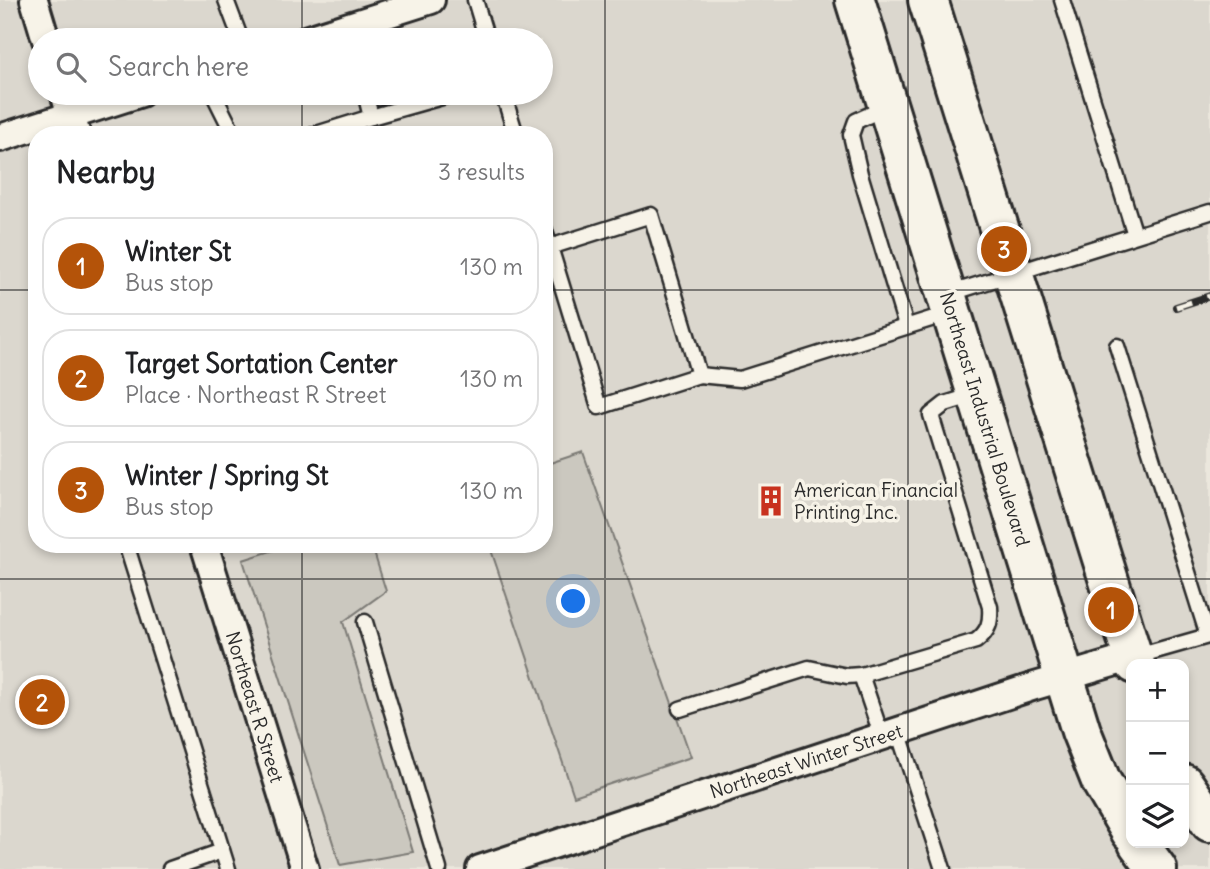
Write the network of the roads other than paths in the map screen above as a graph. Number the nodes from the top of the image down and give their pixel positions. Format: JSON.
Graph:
{"nodes":[{"id":1,"x":34,"y":0,"type":"edge"},
{"id":2,"x":226,"y":0,"type":"edge"},
{"id":3,"x":475,"y":0,"type":"edge"},
{"id":4,"x":855,"y":0,"type":"edge"},
{"id":5,"x":929,"y":0,"type":"edge"},
{"id":6,"x":1062,"y":0,"type":"edge"},
{"id":7,"x":419,"y":2,"type":"edge"},
{"id":8,"x":43,"y":28,"type":"edge"},
{"id":9,"x":236,"y":28,"type":"edge"},
{"id":10,"x":363,"y":28,"type":"edge"},
{"id":11,"x":483,"y":28,"type":"edge"},
{"id":12,"x":101,"y":105,"type":"edge"},
{"id":13,"x":219,"y":105,"type":"edge"},
{"id":14,"x":368,"y":105,"type":"edge"},
{"id":15,"x":414,"y":105,"type":"edge"},
{"id":16,"x":507,"y":105,"type":"edge"},
{"id":17,"x":888,"y":106,"type":"junction"},
{"id":18,"x":71,"y":114,"type":"edge"},
{"id":19,"x":372,"y":117,"type":"junction"},
{"id":20,"x":36,"y":126,"type":"edge"},
{"id":21,"x":230,"y":126,"type":"edge"},
{"id":22,"x":342,"y":126,"type":"edge"},
{"id":23,"x":513,"y":126,"type":"edge"},
{"id":24,"x":28,"y":129,"type":"edge"},
{"id":25,"x":0,"y":138,"type":"edge"},
{"id":26,"x":1210,"y":212,"type":"edge"},
{"id":27,"x":1135,"y":235,"type":"junction"},
{"id":28,"x":553,"y":246,"type":"edge"},
{"id":29,"x":553,"y":257,"type":"edge"},
{"id":30,"x":1013,"y":274,"type":"junction"},
{"id":31,"x":949,"y":303,"type":"junction"},
{"id":32,"x":906,"y":326,"type":"junction"},
{"id":33,"x":1117,"y":346,"type":"dead end"},
{"id":34,"x":699,"y":375,"type":"junction"},
{"id":35,"x":977,"y":394,"type":"junction"},
{"id":36,"x":128,"y":553,"type":"edge"},
{"id":37,"x":207,"y":553,"type":"edge"},
{"id":38,"x":365,"y":622,"type":"dead end"},
{"id":39,"x":1209,"y":639,"type":"edge"},
{"id":40,"x":1133,"y":659,"type":"edge"},
{"id":41,"x":1141,"y":659,"type":"edge"},
{"id":42,"x":1126,"y":663,"type":"edge"},
{"id":43,"x":861,"y":675,"type":"junction"},
{"id":44,"x":1065,"y":676,"type":"junction"},
{"id":45,"x":680,"y":709,"type":"dead end"},
{"id":46,"x":890,"y":734,"type":"junction"},
{"id":47,"x":1185,"y":785,"type":"edge"},
{"id":48,"x":1210,"y":822,"type":"edge"},
{"id":49,"x":1126,"y":824,"type":"edge"},
{"id":50,"x":1142,"y":848,"type":"edge"},
{"id":51,"x":222,"y":851,"type":"junction"},
{"id":52,"x":170,"y":869,"type":"edge"},
{"id":53,"x":228,"y":869,"type":"edge"},
{"id":54,"x":306,"y":869,"type":"edge"},
{"id":55,"x":439,"y":869,"type":"edge"},
{"id":56,"x":480,"y":869,"type":"edge"},
{"id":57,"x":943,"y":869,"type":"edge"},
{"id":58,"x":1157,"y":869,"type":"edge"}],
"edges":[{"from":1,"to":8,"type":"street"},
{"from":2,"to":9,"type":"lane"},
{"from":3,"to":11,"type":"lane"},
{"from":4,"to":17,"type":"street","name":"Northeast Industrial Boulevard"},
{"from":5,"to":30,"type":"street"},
{"from":6,"to":27,"type":"lane"},
{"from":7,"to":10,"type":"street"},
{"from":12,"to":18,"type":"street"},
{"from":13,"to":21,"type":"lane"},
{"from":14,"to":19,"type":"lane"},
{"from":15,"to":19,"type":"lane"},
{"from":16,"to":23,"type":"lane"},
{"from":17,"to":31,"type":"street","name":"Northeast Industrial Boulevard"},
{"from":17,"to":32,"type":"lane"},
{"from":18,"to":20,"type":"street"},
{"from":19,"to":22,"type":"lane"},
{"from":24,"to":25,"type":"street"},
{"from":26,"to":27,"type":"lane"},
{"from":27,"to":30,"type":"lane"},
{"from":28,"to":34,"type":"lane"},
{"from":29,"to":34,"type":"lane"},
{"from":30,"to":31,"type":"lane"},
{"from":30,"to":40,"type":"street"},
{"from":31,"to":32,"type":"lane"},
{"from":31,"to":35,"type":"street","name":"Northeast Industrial Boulevard"},
{"from":32,"to":34,"type":"lane"},
{"from":33,"to":39,"type":"lane"},
{"from":35,"to":43,"type":"lane"},
{"from":35,"to":44,"type":"street","name":"Northeast Industrial Boulevard"},
{"from":36,"to":51,"type":"lane"},
{"from":37,"to":54,"type":"street","name":"Northeast R Street"},
{"from":38,"to":55,"type":"lane"},
{"from":39,"to":41,"type":"lane"},
{"from":42,"to":44,"type":"street","name":"Northeast Winter Street"},
{"from":43,"to":45,"type":"lane"},
{"from":43,"to":46,"type":"lane"},
{"from":44,"to":46,"type":"street","name":"Northeast Winter Street"},
{"from":44,"to":49,"type":"street","name":"Northeast Industrial Boulevard"},
{"from":46,"to":56,"type":"street","name":"Northeast Winter Street"},
{"from":46,"to":57,"type":"lane"},
{"from":47,"to":48,"type":"street"},
{"from":50,"to":58,"type":"street"},
{"from":51,"to":52,"type":"lane"},
{"from":51,"to":53,"type":"lane"}]}
